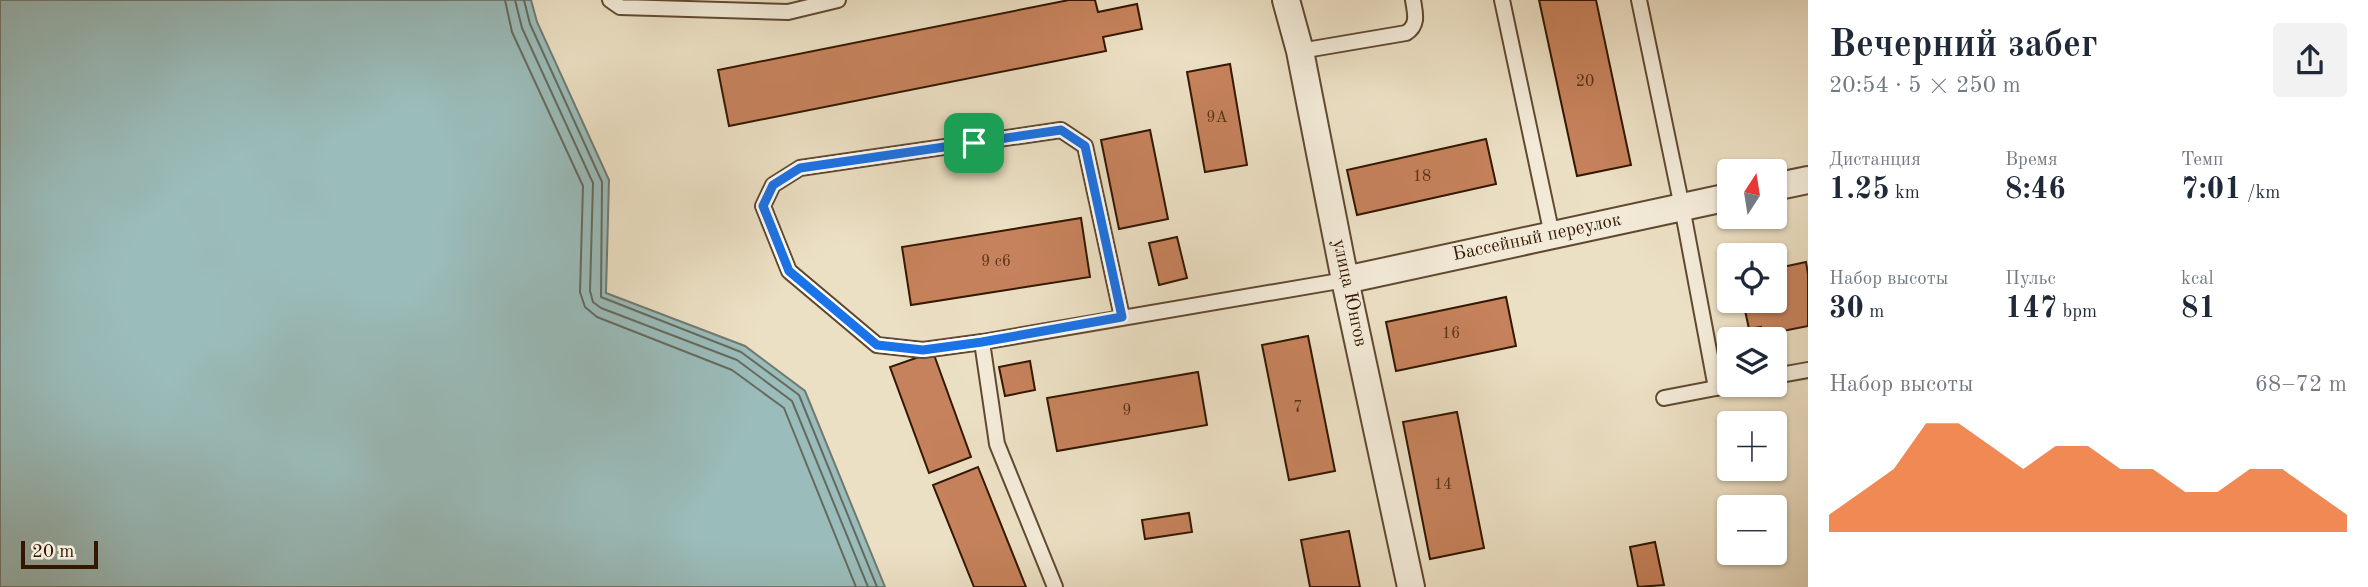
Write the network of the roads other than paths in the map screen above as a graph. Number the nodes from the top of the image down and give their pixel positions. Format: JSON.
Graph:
{"nodes":[{"id":1,"x":610,"y":0,"type":"edge"},
{"id":2,"x":838,"y":0,"type":"edge"},
{"id":3,"x":1286,"y":0,"type":"edge"},
{"id":4,"x":1413,"y":0,"type":"edge"},
{"id":5,"x":1502,"y":0,"type":"edge"},
{"id":6,"x":1639,"y":0,"type":"edge"},
{"id":7,"x":1300,"y":51,"type":"junction"},
{"id":8,"x":1808,"y":180,"type":"edge"},
{"id":9,"x":1787,"y":184,"type":"edge"},
{"id":10,"x":1717,"y":200,"type":"edge"},
{"id":11,"x":1682,"y":207,"type":"junction"},
{"id":12,"x":1552,"y":235,"type":"junction"},
{"id":13,"x":1345,"y":280,"type":"junction"},
{"id":14,"x":1122,"y":317,"type":"junction"},
{"id":15,"x":982,"y":342,"type":"junction"},
{"id":16,"x":1717,"y":360,"type":"edge"},
{"id":17,"x":1808,"y":370,"type":"edge"},
{"id":18,"x":1787,"y":374,"type":"edge"},
{"id":19,"x":1717,"y":387,"type":"edge"},
{"id":20,"x":1664,"y":398,"type":"dead end"},
{"id":21,"x":1055,"y":587,"type":"edge"},
{"id":22,"x":1411,"y":587,"type":"edge"}],
"edges":[{"from":1,"to":2,"type":"lane"},
{"from":3,"to":7,"type":"street","name":"улица Юнгов"},
{"from":4,"to":7,"type":"lane"},
{"from":5,"to":12,"type":"lane"},
{"from":6,"to":11,"type":"lane"},
{"from":7,"to":13,"type":"street","name":"улица Юнгов"},
{"from":8,"to":9,"type":"street"},
{"from":10,"to":11,"type":"street","name":"Бассейный переулок"},
{"from":11,"to":12,"type":"street","name":"Бассейный переулок"},
{"from":11,"to":16,"type":"lane"},
{"from":12,"to":13,"type":"street","name":"Бассейный переулок"},
{"from":13,"to":14,"type":"lane"},
{"from":13,"to":22,"type":"street","name":"улица Юнгов"},
{"from":14,"to":15,"type":"lane"},
{"from":14,"to":15,"type":"lane"},
{"from":15,"to":21,"type":"lane"},
{"from":17,"to":18,"type":"lane"},
{"from":19,"to":20,"type":"lane"}]}
